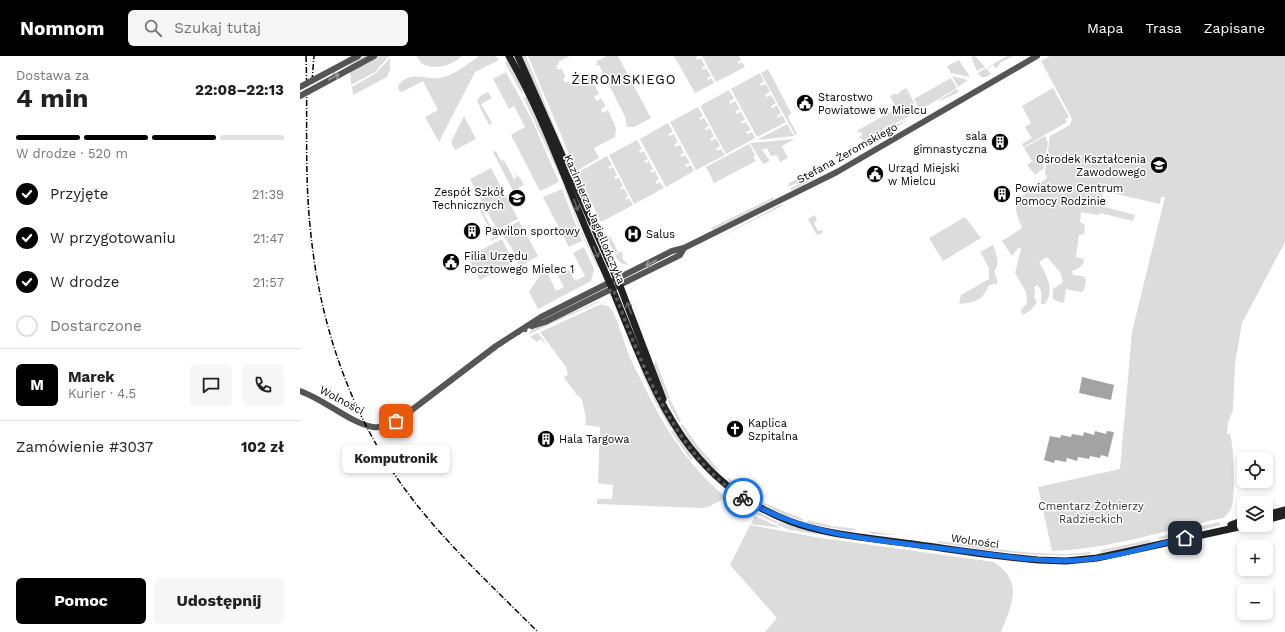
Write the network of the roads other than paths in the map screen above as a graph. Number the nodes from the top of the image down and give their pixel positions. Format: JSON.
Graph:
{"nodes":[{"id":1,"x":358,"y":56,"type":"edge"},
{"id":2,"x":374,"y":56,"type":"edge"},
{"id":3,"x":509,"y":56,"type":"edge"},
{"id":4,"x":518,"y":56,"type":"edge"},
{"id":5,"x":1037,"y":56,"type":"edge"},
{"id":6,"x":300,"y":87,"type":"edge"},
{"id":7,"x":300,"y":96,"type":"edge"},
{"id":8,"x":619,"y":282,"type":"junction"},
{"id":9,"x":611,"y":286,"type":"junction"},
{"id":10,"x":300,"y":391,"type":"edge"},
{"id":11,"x":668,"y":413,"type":"junction"},
{"id":12,"x":374,"y":427,"type":"joint"},
{"id":13,"x":741,"y":496,"type":"joint"},
{"id":14,"x":1285,"y":510,"type":"edge"},
{"id":15,"x":1273,"y":513,"type":"edge"},
{"id":16,"x":1285,"y":515,"type":"edge"},
{"id":17,"x":1273,"y":518,"type":"edge"},
{"id":18,"x":1237,"y":522,"type":"edge"},
{"id":19,"x":1237,"y":527,"type":"edge"},
{"id":20,"x":1212,"y":531,"type":"junction"}],
"edges":[{"from":1,"to":6,"type":"street","bridge":true},
{"from":7,"to":2,"type":"street","one_way":true,"bridge":true},
{"from":3,"to":9,"type":"main road","name":"Kazimierza Jagiellończyka","one_way":true},
{"from":4,"to":8,"type":"main road","name":"Kazimierza Jagiellończyka"},
{"from":5,"to":8,"type":"street","name":"Stefana Żeromskiego"},
{"from":8,"to":9,"type":"street","name":"Stefana Żeromskiego"},
{"from":11,"to":8,"type":"main road","name":"Kazimierza Jagiellończyka","one_way":true},
{"from":9,"to":11,"type":"main road","name":"Kazimierza Jagiellończyka"},
{"from":9,"to":12,"type":"street","name":"Stefana Żeromskiego"},
{"from":10,"to":12,"type":"street","name":"Wolności"},
{"from":11,"to":13,"type":"main road","name":"Kazimierza Jagiellończyka"},
{"from":13,"to":20,"type":"main road","name":"Wolności"},
{"from":14,"to":15,"type":"main road"},
{"from":16,"to":17,"type":"main road"},
{"from":18,"to":20,"type":"main road","name":"Wolności"},
{"from":19,"to":20,"type":"main road","name":"Wolności"}]}
